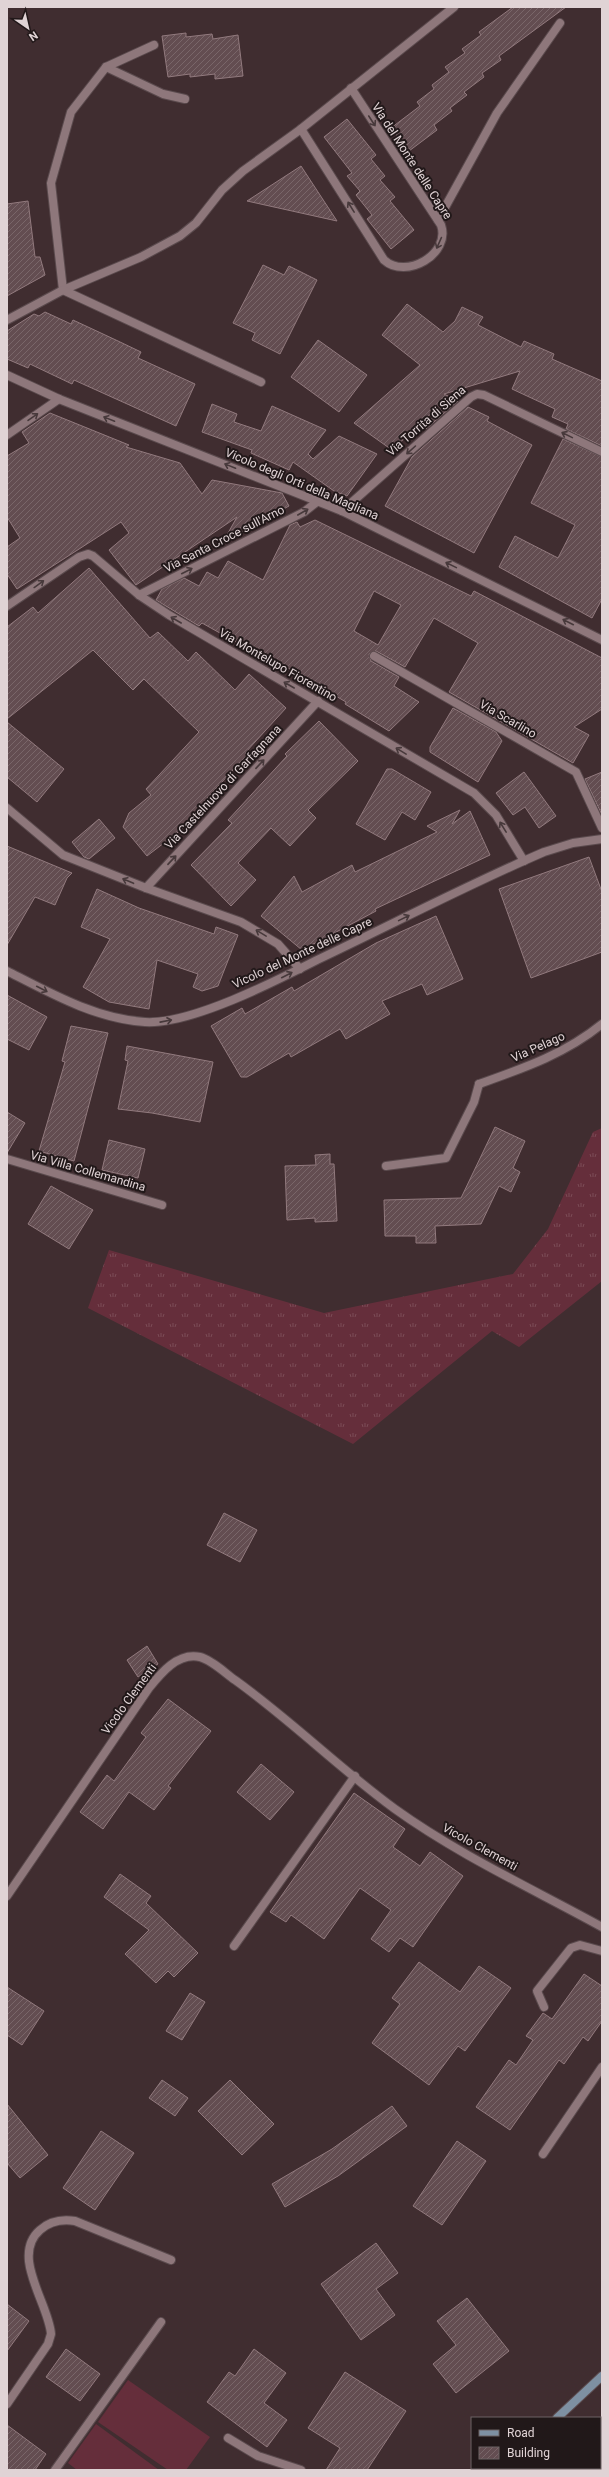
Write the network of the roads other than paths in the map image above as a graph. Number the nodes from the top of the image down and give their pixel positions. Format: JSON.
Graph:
{"nodes":[{"id":1,"x":454,"y":7,"type":"edge"},
{"id":2,"x":560,"y":23,"type":"dead end"},
{"id":3,"x":154,"y":45,"type":"dead end"},
{"id":4,"x":106,"y":67,"type":"junction"},
{"id":5,"x":351,"y":88,"type":"junction"},
{"id":6,"x":185,"y":99,"type":"dead end"},
{"id":7,"x":301,"y":129,"type":"junction"},
{"id":8,"x":438,"y":220,"type":"junction"},
{"id":9,"x":63,"y":290,"type":"junction"},
{"id":10,"x":7,"y":320,"type":"edge"},
{"id":11,"x":7,"y":374,"type":"edge"},
{"id":12,"x":261,"y":382,"type":"dead end"},
{"id":13,"x":59,"y":399,"type":"junction"},
{"id":14,"x":7,"y":435,"type":"edge"},
{"id":15,"x":602,"y":452,"type":"edge"},
{"id":16,"x":318,"y":501,"type":"junction"},
{"id":17,"x":342,"y":511,"type":"junction"},
{"id":18,"x":139,"y":595,"type":"junction"},
{"id":19,"x":7,"y":606,"type":"edge"},
{"id":20,"x":602,"y":640,"type":"edge"},
{"id":21,"x":374,"y":656,"type":"dead end"},
{"id":22,"x":318,"y":701,"type":"junction"},
{"id":23,"x":7,"y":808,"type":"edge"},
{"id":24,"x":602,"y":828,"type":"edge"},
{"id":25,"x":602,"y":839,"type":"edge"},
{"id":26,"x":524,"y":860,"type":"junction"},
{"id":27,"x":146,"y":888,"type":"junction"},
{"id":28,"x":300,"y":969,"type":"junction"},
{"id":29,"x":7,"y":971,"type":"edge"},
{"id":30,"x":602,"y":1024,"type":"edge"},
{"id":31,"x":7,"y":1158,"type":"edge"},
{"id":32,"x":386,"y":1166,"type":"dead end"},
{"id":33,"x":162,"y":1205,"type":"dead end"},
{"id":34,"x":355,"y":1776,"type":"junction"},
{"id":35,"x":7,"y":1896,"type":"edge"},
{"id":36,"x":602,"y":1927,"type":"edge"},
{"id":37,"x":234,"y":1946,"type":"dead end"},
{"id":38,"x":602,"y":1951,"type":"edge"},
{"id":39,"x":544,"y":2007,"type":"dead end"},
{"id":40,"x":602,"y":2067,"type":"edge"},
{"id":41,"x":543,"y":2154,"type":"dead end"},
{"id":42,"x":171,"y":2260,"type":"dead end"},
{"id":43,"x":160,"y":2322,"type":"dead end"},
{"id":44,"x":602,"y":2376,"type":"edge"},
{"id":45,"x":7,"y":2404,"type":"edge"},
{"id":46,"x":558,"y":2417,"type":"edge"},
{"id":47,"x":228,"y":2438,"type":"dead end"},
{"id":48,"x":55,"y":2470,"type":"edge"},
{"id":49,"x":302,"y":2470,"type":"edge"}],
"edges":[{"from":1,"to":5,"type":"street"},
{"from":2,"to":8,"type":"street"},
{"from":3,"to":4,"type":"street"},
{"from":4,"to":6,"type":"street"},
{"from":4,"to":9,"type":"street"},
{"from":5,"to":7,"type":"street"},
{"from":5,"to":8,"type":"street","name":"Via del Monte delle Capre","one_way":true},
{"from":8,"to":7,"type":"street","name":"Via del Monte delle Capre","one_way":true},
{"from":7,"to":9,"type":"street"},
{"from":9,"to":10,"type":"street"},
{"from":9,"to":12,"type":"street"},
{"from":11,"to":13,"type":"street","name":"Vicolo degli Orti della Magliana"},
{"from":14,"to":13,"type":"street","one_way":true},
{"from":16,"to":13,"type":"street","name":"Vicolo degli Orti della Magliana","one_way":true},
{"from":15,"to":17,"type":"street","name":"Via Torrita di Siena","one_way":true},
{"from":16,"to":17,"type":"street","name":"Vicolo degli Orti della Magliana"},
{"from":18,"to":16,"type":"street","name":"Via Santa Croce sull'Arno","one_way":true},
{"from":20,"to":17,"type":"street","name":"Vicolo degli Orti della Magliana","one_way":true},
{"from":19,"to":18,"type":"street","name":"Via Montelupo Fiorentino","one_way":true},
{"from":22,"to":18,"type":"street","name":"Via Montelupo Fiorentino","one_way":true},
{"from":21,"to":24,"type":"street","name":"Via Scarlino"},
{"from":26,"to":22,"type":"street","name":"Via Montelupo Fiorentino","one_way":true},
{"from":27,"to":22,"type":"street","name":"Via Castelnuovo di Garfagnana","one_way":true},
{"from":27,"to":23,"type":"street","one_way":true},
{"from":25,"to":26,"type":"street","name":"Vicolo del Monte delle Capre"},
{"from":28,"to":26,"type":"street","name":"Vicolo del Monte delle Capre","one_way":true},
{"from":28,"to":27,"type":"street","one_way":true},
{"from":29,"to":28,"type":"street","name":"Vicolo del Monte delle Capre","one_way":true},
{"from":30,"to":32,"type":"street","name":"Via Pelago"},
{"from":31,"to":33,"type":"street","name":"Via Villa Collemandina"},
{"from":34,"to":35,"type":"street","name":"Vicolo Clementi"},
{"from":34,"to":36,"type":"street","name":"Vicolo Clementi"},
{"from":34,"to":37,"type":"street"},
{"from":38,"to":39,"type":"street"},
{"from":40,"to":41,"type":"street"},
{"from":42,"to":45,"type":"street"},
{"from":43,"to":48,"type":"street"},
{"from":44,"to":46,"type":"main road"},
{"from":47,"to":49,"type":"street"}]}
